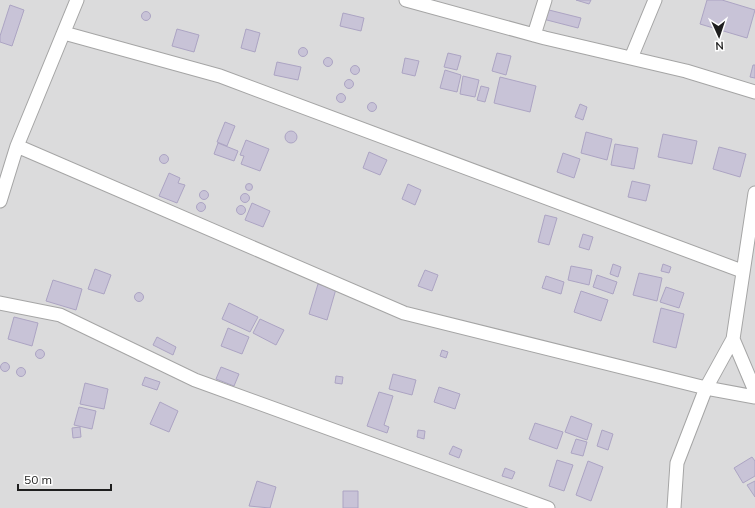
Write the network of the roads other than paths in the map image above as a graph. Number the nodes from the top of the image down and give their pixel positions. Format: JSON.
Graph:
{"nodes":[{"id":1,"x":77,"y":0,"type":"edge"},
{"id":2,"x":406,"y":0,"type":"edge"},
{"id":3,"x":545,"y":0,"type":"edge"},
{"id":4,"x":655,"y":0,"type":"edge"},
{"id":5,"x":64,"y":34,"type":"junction"},
{"id":6,"x":534,"y":35,"type":"junction"},
{"id":7,"x":631,"y":58,"type":"junction"},
{"id":8,"x":755,"y":92,"type":"edge"},
{"id":9,"x":18,"y":146,"type":"junction"},
{"id":10,"x":755,"y":193,"type":"edge"},
{"id":11,"x":0,"y":201,"type":"edge"},
{"id":12,"x":742,"y":271,"type":"junction"},
{"id":13,"x":0,"y":303,"type":"edge"},
{"id":14,"x":733,"y":339,"type":"junction"},
{"id":15,"x":706,"y":388,"type":"junction"},
{"id":16,"x":755,"y":391,"type":"edge"},
{"id":17,"x":755,"y":397,"type":"edge"},
{"id":18,"x":548,"y":508,"type":"edge"},
{"id":19,"x":674,"y":508,"type":"edge"}],
"edges":[{"from":1,"to":5,"type":"street"},
{"from":2,"to":6,"type":"street"},
{"from":3,"to":6,"type":"street"},
{"from":4,"to":7,"type":"street"},
{"from":5,"to":9,"type":"street"},
{"from":5,"to":12,"type":"street"},
{"from":6,"to":7,"type":"street"},
{"from":7,"to":8,"type":"street"},
{"from":9,"to":11,"type":"street"},
{"from":9,"to":15,"type":"street"},
{"from":10,"to":12,"type":"street"},
{"from":12,"to":14,"type":"street"},
{"from":13,"to":18,"type":"street"},
{"from":14,"to":15,"type":"street"},
{"from":14,"to":16,"type":"street"},
{"from":15,"to":17,"type":"street"},
{"from":15,"to":19,"type":"street"}]}
